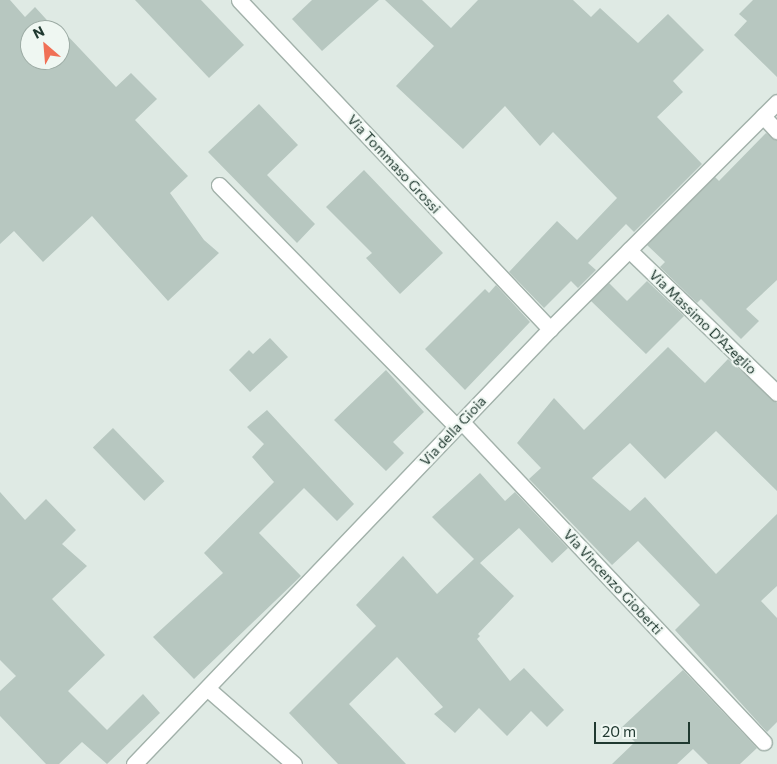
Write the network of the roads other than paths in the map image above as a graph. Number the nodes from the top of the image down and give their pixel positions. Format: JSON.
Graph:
{"nodes":[{"id":1,"x":239,"y":0,"type":"edge"},
{"id":2,"x":777,"y":102,"type":"edge"},
{"id":3,"x":763,"y":116,"type":"junction"},
{"id":4,"x":777,"y":131,"type":"edge"},
{"id":5,"x":219,"y":185,"type":"dead end"},
{"id":6,"x":629,"y":250,"type":"junction"},
{"id":7,"x":550,"y":329,"type":"junction"},
{"id":8,"x":777,"y":393,"type":"edge"},
{"id":9,"x":459,"y":424,"type":"junction"},
{"id":10,"x":208,"y":689,"type":"junction"},
{"id":11,"x":764,"y":742,"type":"dead end"},
{"id":12,"x":134,"y":764,"type":"edge"},
{"id":13,"x":294,"y":764,"type":"edge"}],
"edges":[{"from":1,"to":7,"type":"street","name":"Via Tommaso Grossi"},
{"from":2,"to":3,"type":"street","name":"Via della Gioia"},
{"from":3,"to":4,"type":"street"},
{"from":3,"to":6,"type":"street","name":"Via della Gioia"},
{"from":5,"to":9,"type":"street","name":"Via Vincenzo Gioberti"},
{"from":6,"to":7,"type":"street","name":"Via della Gioia"},
{"from":6,"to":8,"type":"street","name":"Via Massimo D'Azeglio"},
{"from":7,"to":9,"type":"street","name":"Via della Gioia"},
{"from":9,"to":10,"type":"street","name":"Via della Gioia"},
{"from":9,"to":11,"type":"street","name":"Via Vincenzo Gioberti"},
{"from":10,"to":12,"type":"street","name":"Via della Gioia"},
{"from":10,"to":13,"type":"street"}]}
